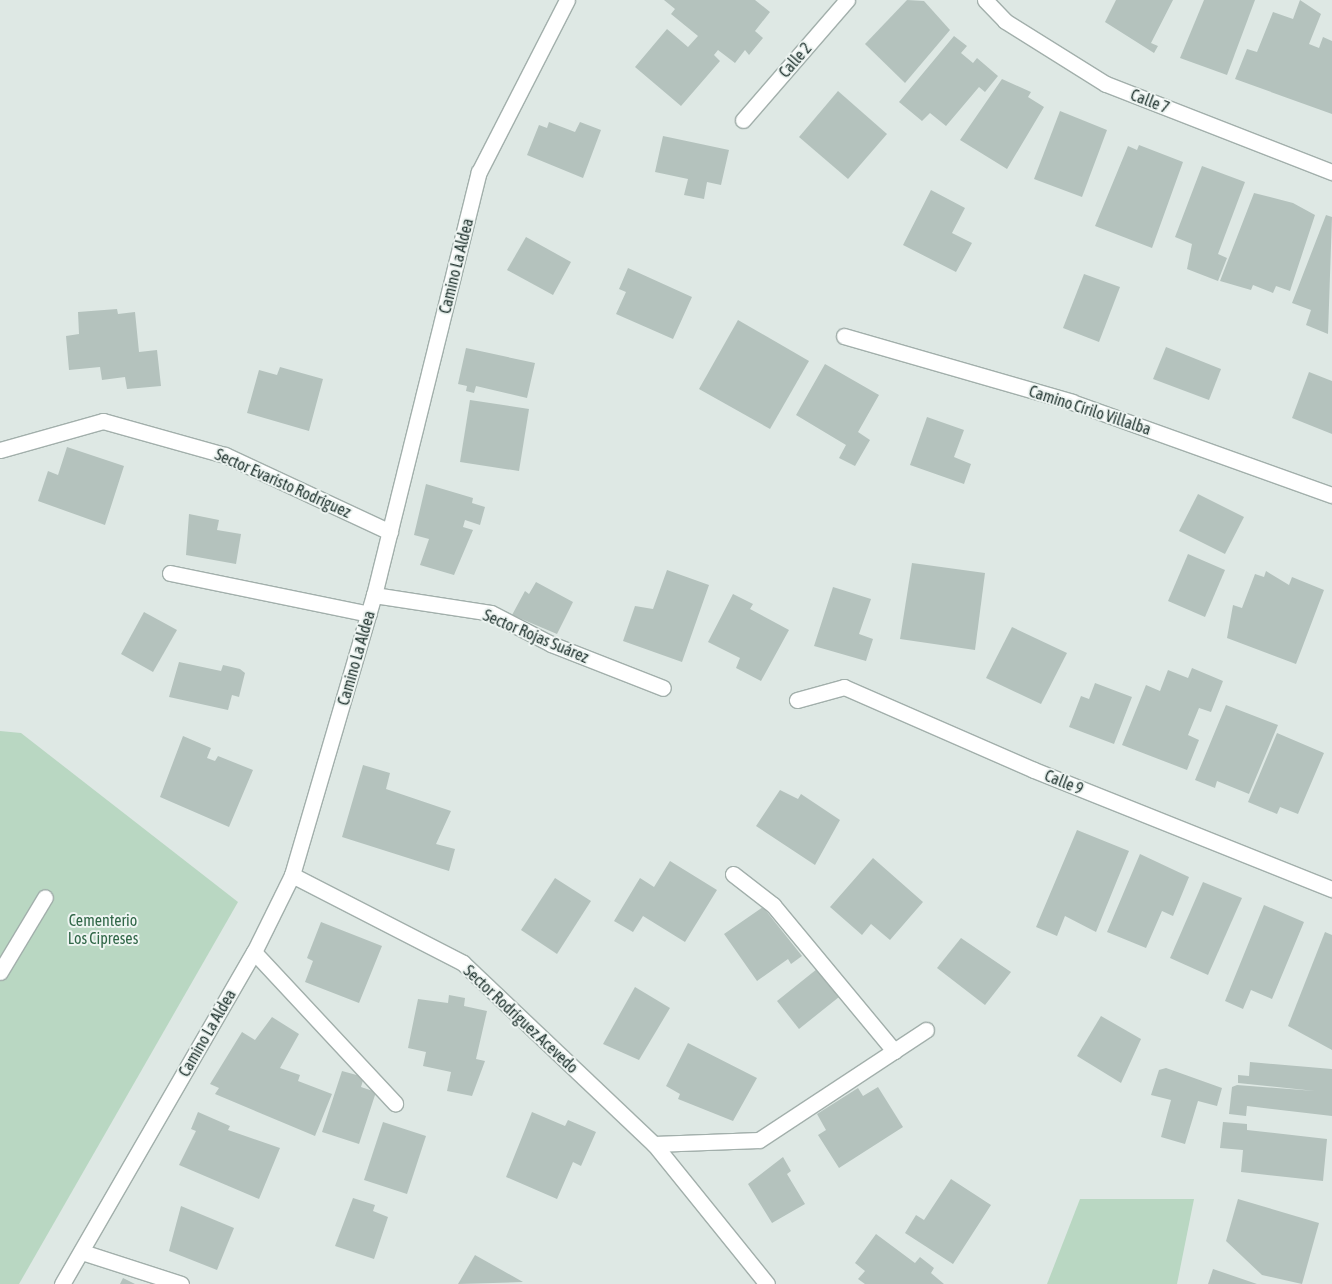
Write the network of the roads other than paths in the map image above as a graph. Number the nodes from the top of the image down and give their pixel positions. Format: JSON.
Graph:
{"nodes":[{"id":1,"x":567,"y":0,"type":"edge"},
{"id":2,"x":847,"y":0,"type":"edge"},
{"id":3,"x":985,"y":0,"type":"edge"},
{"id":4,"x":743,"y":120,"type":"dead end"},
{"id":5,"x":1332,"y":172,"type":"edge"},
{"id":6,"x":844,"y":336,"type":"dead end"},
{"id":7,"x":0,"y":450,"type":"edge"},
{"id":8,"x":1332,"y":494,"type":"edge"},
{"id":9,"x":390,"y":532,"type":"junction"},
{"id":10,"x":170,"y":573,"type":"dead end"},
{"id":11,"x":374,"y":595,"type":"junction"},
{"id":12,"x":369,"y":614,"type":"junction"},
{"id":13,"x":663,"y":688,"type":"dead end"},
{"id":14,"x":797,"y":700,"type":"dead end"},
{"id":15,"x":732,"y":874,"type":"dead end"},
{"id":16,"x":292,"y":875,"type":"junction"},
{"id":17,"x":1332,"y":889,"type":"edge"},
{"id":18,"x":45,"y":896,"type":"dead end"},
{"id":19,"x":254,"y":952,"type":"junction"},
{"id":20,"x":0,"y":972,"type":"edge"},
{"id":21,"x":926,"y":1030,"type":"dead end"},
{"id":22,"x":894,"y":1052,"type":"junction"},
{"id":23,"x":395,"y":1103,"type":"dead end"},
{"id":24,"x":654,"y":1144,"type":"junction"},
{"id":25,"x":82,"y":1252,"type":"junction"},
{"id":26,"x":62,"y":1284,"type":"edge"},
{"id":27,"x":182,"y":1284,"type":"edge"},
{"id":28,"x":767,"y":1284,"type":"edge"}],
"edges":[{"from":1,"to":9,"type":"street","name":"Camino La Aldea"},
{"from":2,"to":4,"type":"street","name":"Calle 2"},
{"from":3,"to":5,"type":"street","name":"Calle 7"},
{"from":6,"to":8,"type":"street","name":"Camino Cirilo Villalba"},
{"from":7,"to":9,"type":"street","name":"Sector Evaristo Rodríguez"},
{"from":9,"to":11,"type":"street","name":"Camino La Aldea"},
{"from":10,"to":12,"type":"street"},
{"from":11,"to":12,"type":"street","name":"Camino La Aldea"},
{"from":11,"to":13,"type":"street","name":"Sector Rojas Suárez"},
{"from":12,"to":16,"type":"street","name":"Camino La Aldea"},
{"from":14,"to":17,"type":"street","name":"Calle 9"},
{"from":15,"to":22,"type":"street"},
{"from":16,"to":19,"type":"street","name":"Camino La Aldea"},
{"from":16,"to":24,"type":"street","name":"Sector Rodríguez Acevedo"},
{"from":18,"to":20,"type":"street"},
{"from":19,"to":23,"type":"street"},
{"from":19,"to":25,"type":"street","name":"Camino La Aldea"},
{"from":21,"to":22,"type":"street"},
{"from":22,"to":24,"type":"street"},
{"from":24,"to":28,"type":"street","name":"Sector Rodríguez Acevedo"},
{"from":25,"to":26,"type":"street","name":"Camino La Aldea"},
{"from":25,"to":27,"type":"street"}]}
